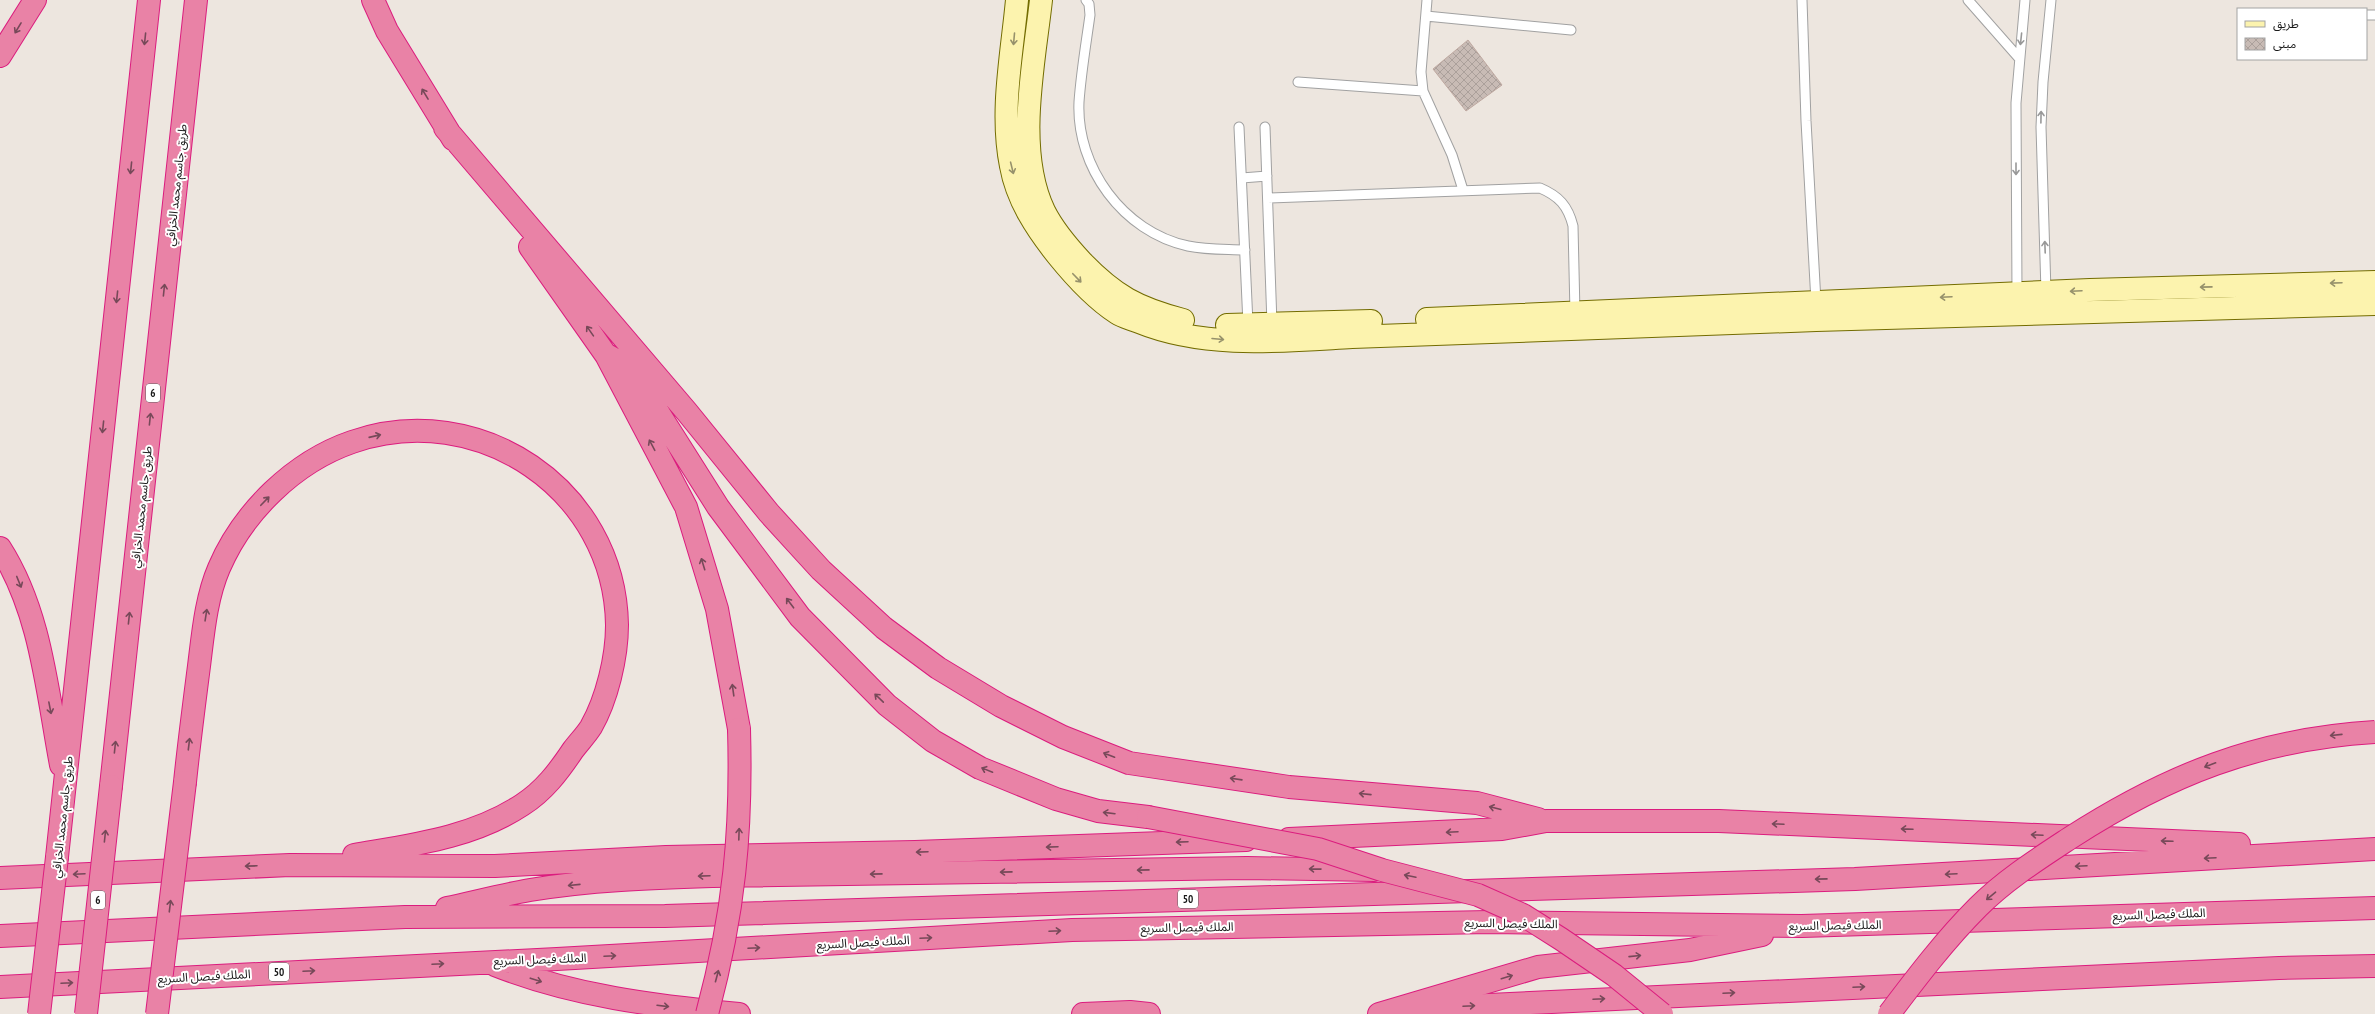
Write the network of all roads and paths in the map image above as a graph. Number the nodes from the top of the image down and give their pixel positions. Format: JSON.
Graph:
{"nodes":[{"id":1,"x":35,"y":0,"type":"edge"},
{"id":2,"x":149,"y":0,"type":"edge"},
{"id":3,"x":196,"y":0,"type":"edge"},
{"id":4,"x":373,"y":0,"type":"edge"},
{"id":5,"x":1017,"y":0,"type":"edge"},
{"id":6,"x":1041,"y":0,"type":"edge"},
{"id":7,"x":1086,"y":0,"type":"edge"},
{"id":8,"x":1427,"y":0,"type":"edge"},
{"id":9,"x":1802,"y":0,"type":"edge"},
{"id":10,"x":2025,"y":0,"type":"edge"},
{"id":11,"x":2051,"y":0,"type":"edge"},
{"id":12,"x":1971,"y":2,"type":"edge"},
{"id":13,"x":1426,"y":16,"type":"junction"},
{"id":14,"x":1571,"y":30,"type":"dead end"},
{"id":15,"x":0,"y":56,"type":"edge"},
{"id":16,"x":2019,"y":58,"type":"junction"},
{"id":17,"x":1298,"y":82,"type":"dead end"},
{"id":18,"x":1423,"y":92,"type":"junction"},
{"id":19,"x":1239,"y":127,"type":"dead end"},
{"id":20,"x":1264,"y":127,"type":"dead end"},
{"id":21,"x":445,"y":128,"type":"junction"},
{"id":22,"x":1267,"y":176,"type":"junction"},
{"id":23,"x":1242,"y":178,"type":"junction"},
{"id":24,"x":1464,"y":190,"type":"junction"},
{"id":25,"x":1268,"y":198,"type":"junction"},
{"id":26,"x":1245,"y":250,"type":"junction"},
{"id":27,"x":2375,"y":282,"type":"edge"},
{"id":28,"x":2046,"y":303,"type":"junction"},
{"id":29,"x":2018,"y":304,"type":"junction"},
{"id":30,"x":2375,"y":304,"type":"edge"},
{"id":31,"x":1816,"y":312,"type":"junction"},
{"id":32,"x":1576,"y":321,"type":"junction"},
{"id":33,"x":1272,"y":324,"type":"junction"},
{"id":34,"x":1248,"y":326,"type":"junction"},
{"id":35,"x":606,"y":355,"type":"junction"},
{"id":36,"x":0,"y":548,"type":"edge"},
{"id":37,"x":2375,"y":732,"type":"edge"},
{"id":38,"x":65,"y":786,"type":"junction"},
{"id":39,"x":1546,"y":821,"type":"junction"},
{"id":40,"x":2368,"y":849,"type":"edge"},
{"id":41,"x":290,"y":865,"type":"junction"},
{"id":42,"x":1382,"y":870,"type":"junction"},
{"id":43,"x":0,"y":878,"type":"edge"},
{"id":44,"x":2375,"y":908,"type":"edge"},
{"id":45,"x":405,"y":917,"type":"junction"},
{"id":46,"x":1802,"y":926,"type":"junction"},
{"id":47,"x":0,"y":936,"type":"edge"},
{"id":48,"x":486,"y":962,"type":"junction"},
{"id":49,"x":2375,"y":966,"type":"edge"},
{"id":50,"x":0,"y":987,"type":"edge"},
{"id":51,"x":1402,"y":1009,"type":"junction"},
{"id":52,"x":39,"y":1014,"type":"edge"},
{"id":53,"x":86,"y":1014,"type":"edge"},
{"id":54,"x":157,"y":1014,"type":"edge"},
{"id":55,"x":707,"y":1014,"type":"edge"},
{"id":56,"x":739,"y":1014,"type":"edge"},
{"id":57,"x":1083,"y":1014,"type":"edge"},
{"id":58,"x":1149,"y":1014,"type":"edge"},
{"id":59,"x":1379,"y":1014,"type":"edge"},
{"id":60,"x":1662,"y":1014,"type":"edge"},
{"id":61,"x":1889,"y":1014,"type":"edge"}],
"edges":[{"from":1,"to":15,"type":"highway","one_way":true},
{"from":2,"to":38,"type":"highway","name":"طريق جاسم محمد الخرافي","one_way":true},
{"from":53,"to":3,"type":"highway","name":"طريق جاسم محمد الخرافي","number":"6","one_way":true,"bridge":true},
{"from":21,"to":4,"type":"highway","one_way":true},
{"from":5,"to":32,"type":"street","one_way":true},
{"from":6,"to":34,"type":"street"},
{"from":7,"to":26,"type":"lane"},
{"from":8,"to":13,"type":"lane"},
{"from":9,"to":31,"type":"lane"},
{"from":10,"to":16,"type":"lane","one_way":true},
{"from":28,"to":11,"type":"lane","one_way":true},
{"from":12,"to":16,"type":"lane"},
{"from":13,"to":14,"type":"lane"},
{"from":13,"to":18,"type":"lane"},
{"from":16,"to":29,"type":"lane","one_way":true},
{"from":17,"to":18,"type":"lane"},
{"from":18,"to":24,"type":"lane"},
{"from":19,"to":23,"type":"lane"},
{"from":20,"to":22,"type":"lane"},
{"from":35,"to":21,"type":"highway","one_way":true},
{"from":39,"to":21,"type":"highway","one_way":true},
{"from":22,"to":23,"type":"lane"},
{"from":22,"to":25,"type":"lane"},
{"from":23,"to":26,"type":"lane"},
{"from":24,"to":25,"type":"lane"},
{"from":24,"to":32,"type":"lane"},
{"from":25,"to":33,"type":"lane"},
{"from":26,"to":34,"type":"lane"},
{"from":27,"to":28,"type":"street","one_way":true},
{"from":28,"to":29,"type":"street"},
{"from":28,"to":30,"type":"street"},
{"from":29,"to":31,"type":"street"},
{"from":31,"to":32,"type":"street"},
{"from":32,"to":33,"type":"street"},
{"from":33,"to":34,"type":"street"},
{"from":42,"to":35,"type":"highway","one_way":true,"bridge":true},
{"from":55,"to":35,"type":"highway","one_way":true,"bridge":true},
{"from":36,"to":38,"type":"highway","one_way":true},
{"from":37,"to":61,"type":"highway","one_way":true,"bridge":true},
{"from":38,"to":52,"type":"highway","name":"طريق جاسم محمد الخرافي","bridge":true},
{"from":40,"to":39,"type":"highway","one_way":true},
{"from":39,"to":41,"type":"highway","one_way":true},
{"from":40,"to":45,"type":"highway","number":"50","one_way":true},
{"from":41,"to":43,"type":"highway","one_way":true},
{"from":54,"to":41,"type":"highway","one_way":true,"bridge":true},
{"from":42,"to":45,"type":"highway","one_way":true,"bridge":true},
{"from":60,"to":42,"type":"highway","one_way":true,"bridge":true},
{"from":44,"to":46,"type":"highway","name":"الملك فيصل السريع","number":"50"},
{"from":45,"to":47,"type":"highway","number":"50"},
{"from":48,"to":46,"type":"highway","name":"الملك فيصل السريع","number":"50","one_way":true},
{"from":51,"to":46,"type":"highway","one_way":true},
{"from":50,"to":48,"type":"highway","name":"الملك فيصل السريع","number":"50","one_way":true},
{"from":48,"to":56,"type":"highway","one_way":true},
{"from":51,"to":49,"type":"highway","one_way":true},
{"from":51,"to":59,"type":"highway"},
{"from":57,"to":58,"type":"highway"}]}
